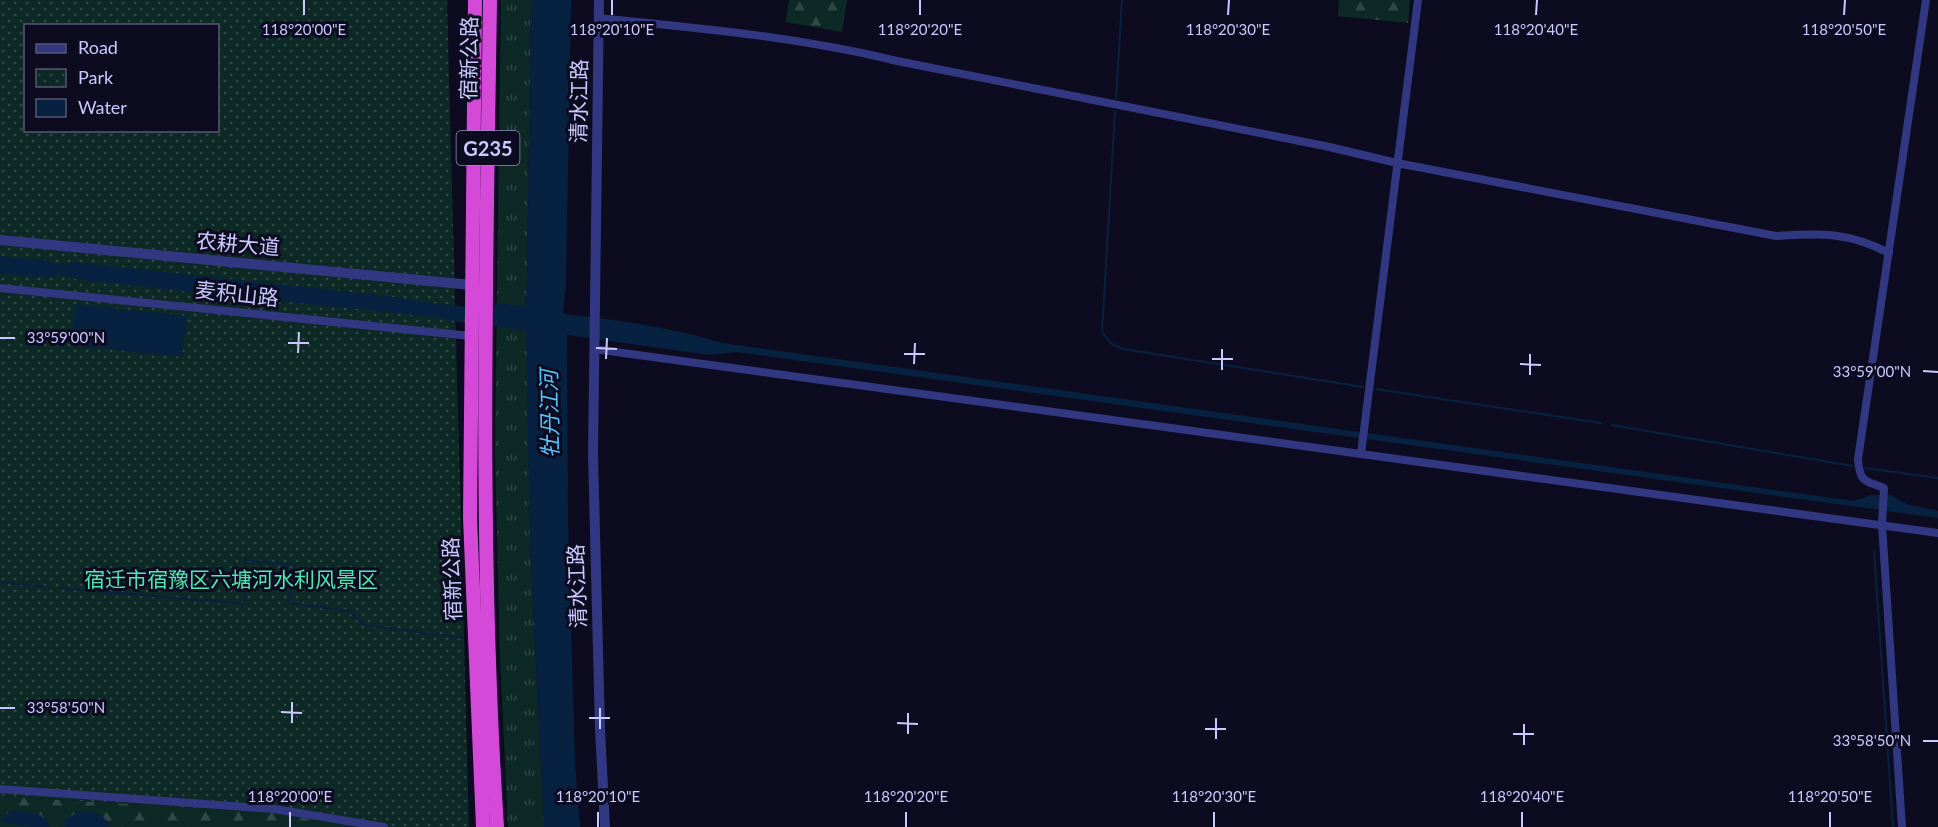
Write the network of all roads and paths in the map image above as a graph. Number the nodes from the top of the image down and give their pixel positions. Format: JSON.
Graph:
{"nodes":[{"id":1,"x":475,"y":0,"type":"edge"},
{"id":2,"x":490,"y":0,"type":"edge"},
{"id":3,"x":599,"y":0,"type":"edge"},
{"id":4,"x":1418,"y":0,"type":"edge"},
{"id":5,"x":1926,"y":0,"type":"edge"},
{"id":6,"x":598,"y":18,"type":"junction"},
{"id":7,"x":1397,"y":163,"type":"junction"},
{"id":8,"x":0,"y":240,"type":"edge"},
{"id":9,"x":1889,"y":253,"type":"junction"},
{"id":10,"x":0,"y":288,"type":"edge"},
{"id":11,"x":476,"y":292,"type":"junction"},
{"id":12,"x":476,"y":332,"type":"junction"},
{"id":13,"x":594,"y":346,"type":"junction"},
{"id":14,"x":1362,"y":450,"type":"junction"},
{"id":15,"x":1881,"y":525,"type":"junction"},
{"id":16,"x":1938,"y":533,"type":"edge"},
{"id":17,"x":0,"y":789,"type":"edge"},
{"id":18,"x":384,"y":827,"type":"edge"},
{"id":19,"x":483,"y":827,"type":"edge"},
{"id":20,"x":497,"y":827,"type":"edge"},
{"id":21,"x":605,"y":827,"type":"edge"},
{"id":22,"x":1902,"y":827,"type":"edge"}],
"edges":[{"from":1,"to":11,"type":"highway","name":"宿新公路","number":"G235"},
{"from":2,"to":11,"type":"highway","name":"宿新公路","number":"G235"},
{"from":3,"to":6,"type":"street","name":"清水江路"},
{"from":4,"to":7,"type":"street"},
{"from":5,"to":9,"type":"street"},
{"from":6,"to":7,"type":"street"},
{"from":6,"to":13,"type":"street","name":"清水江路"},
{"from":7,"to":9,"type":"street"},
{"from":7,"to":14,"type":"street"},
{"from":8,"to":11,"type":"street","name":"农耕大道"},
{"from":9,"to":15,"type":"street"},
{"from":10,"to":12,"type":"street","name":"麦积山路"},
{"from":11,"to":12,"type":"highway"},
{"from":12,"to":19,"type":"highway","name":"宿新公路"},
{"from":12,"to":20,"type":"highway","name":"宿新公路"},
{"from":13,"to":14,"type":"street"},
{"from":13,"to":21,"type":"street","name":"清水江路"},
{"from":14,"to":15,"type":"street"},
{"from":15,"to":16,"type":"street"},
{"from":15,"to":22,"type":"street"},
{"from":17,"to":18,"type":"street"}]}
